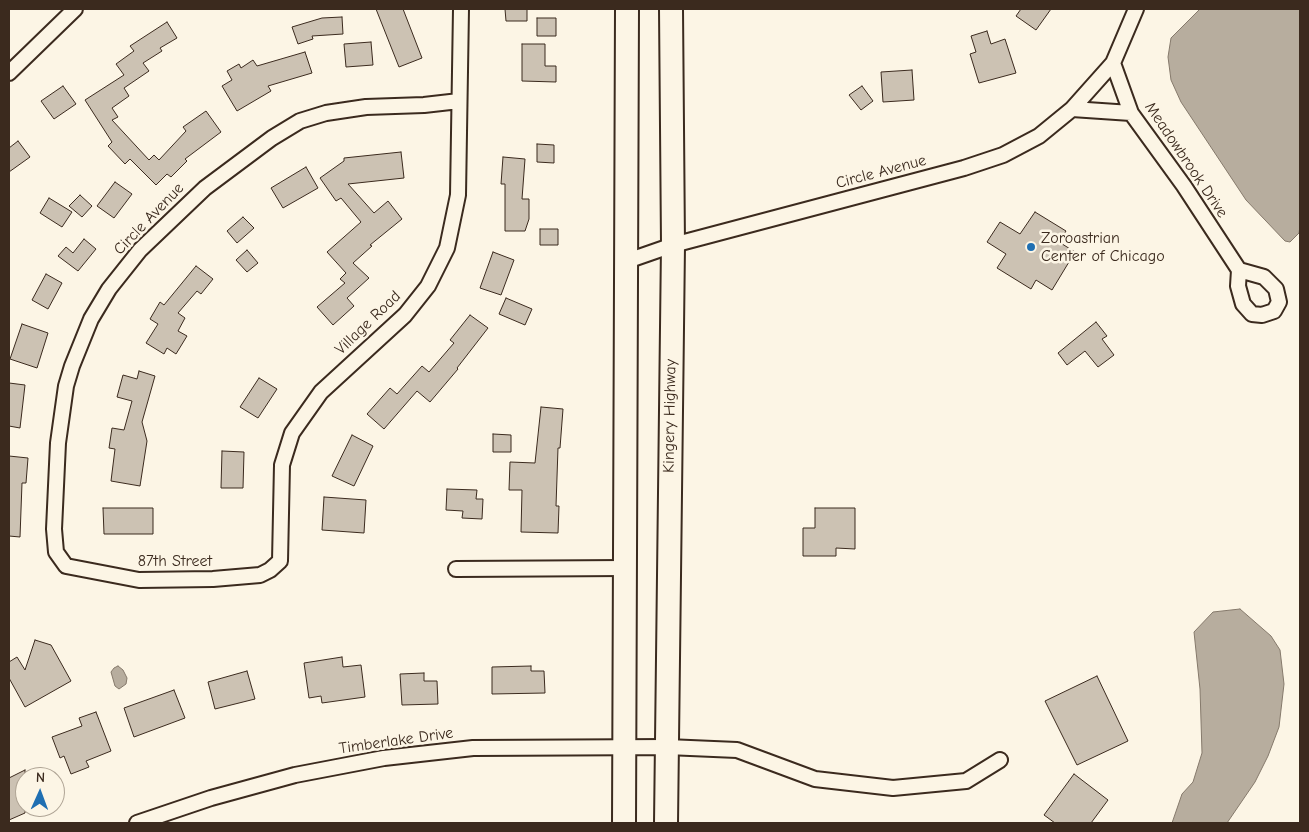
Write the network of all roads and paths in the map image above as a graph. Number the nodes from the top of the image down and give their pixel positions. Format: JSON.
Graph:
{"nodes":[{"id":1,"x":74,"y":9,"type":"edge"},
{"id":2,"x":461,"y":9,"type":"edge"},
{"id":3,"x":627,"y":9,"type":"edge"},
{"id":4,"x":671,"y":9,"type":"edge"},
{"id":5,"x":1136,"y":9,"type":"edge"},
{"id":6,"x":1113,"y":62,"type":"junction"},
{"id":7,"x":9,"y":74,"type":"edge"},
{"id":8,"x":459,"y":101,"type":"junction"},
{"id":9,"x":1072,"y":108,"type":"junction"},
{"id":10,"x":1132,"y":113,"type":"junction"},
{"id":11,"x":673,"y":245,"type":"junction"},
{"id":12,"x":627,"y":261,"type":"junction"},
{"id":13,"x":1239,"y":270,"type":"dead end"},
{"id":14,"x":280,"y":561,"type":"joint"},
{"id":15,"x":66,"y":566,"type":"joint"},
{"id":16,"x":625,"y":568,"type":"junction"},
{"id":17,"x":456,"y":569,"type":"dead end"},
{"id":18,"x":667,"y":746,"type":"junction"},
{"id":19,"x":625,"y":747,"type":"junction"},
{"id":20,"x":1000,"y":760,"type":"dead end"},
{"id":21,"x":137,"y":823,"type":"edge"},
{"id":22,"x":624,"y":823,"type":"edge"},
{"id":23,"x":666,"y":823,"type":"edge"}],
"edges":[{"from":1,"to":7,"type":"street"},
{"from":2,"to":8,"type":"street","name":"Village Road"},
{"from":3,"to":12,"type":"main road"},
{"from":4,"to":11,"type":"main road","name":"Kingery Highway"},
{"from":5,"to":6,"type":"street"},
{"from":6,"to":9,"type":"street","name":"Circle Avenue"},
{"from":6,"to":10,"type":"street","name":"Meadowbrook Drive"},
{"from":8,"to":14,"type":"street","name":"Village Road"},
{"from":8,"to":15,"type":"street","name":"Circle Avenue"},
{"from":9,"to":10,"type":"street"},
{"from":9,"to":11,"type":"street","name":"Circle Avenue"},
{"from":10,"to":13,"type":"street","name":"Meadowbrook Drive"},
{"from":11,"to":12,"type":"street","name":"Circle Avenue"},
{"from":11,"to":18,"type":"main road","name":"Kingery Highway"},
{"from":12,"to":16,"type":"main road"},
{"from":14,"to":15,"type":"street","name":"87th Street"},
{"from":16,"to":17,"type":"street"},
{"from":16,"to":19,"type":"main road"},
{"from":18,"to":19,"type":"street","name":"Timberlake Drive"},
{"from":18,"to":20,"type":"street","name":"Timberlake Drive"},
{"from":18,"to":23,"type":"main road","name":"Kingery Highway"},
{"from":19,"to":21,"type":"street","name":"Timberlake Drive"},
{"from":19,"to":22,"type":"main road"}]}
